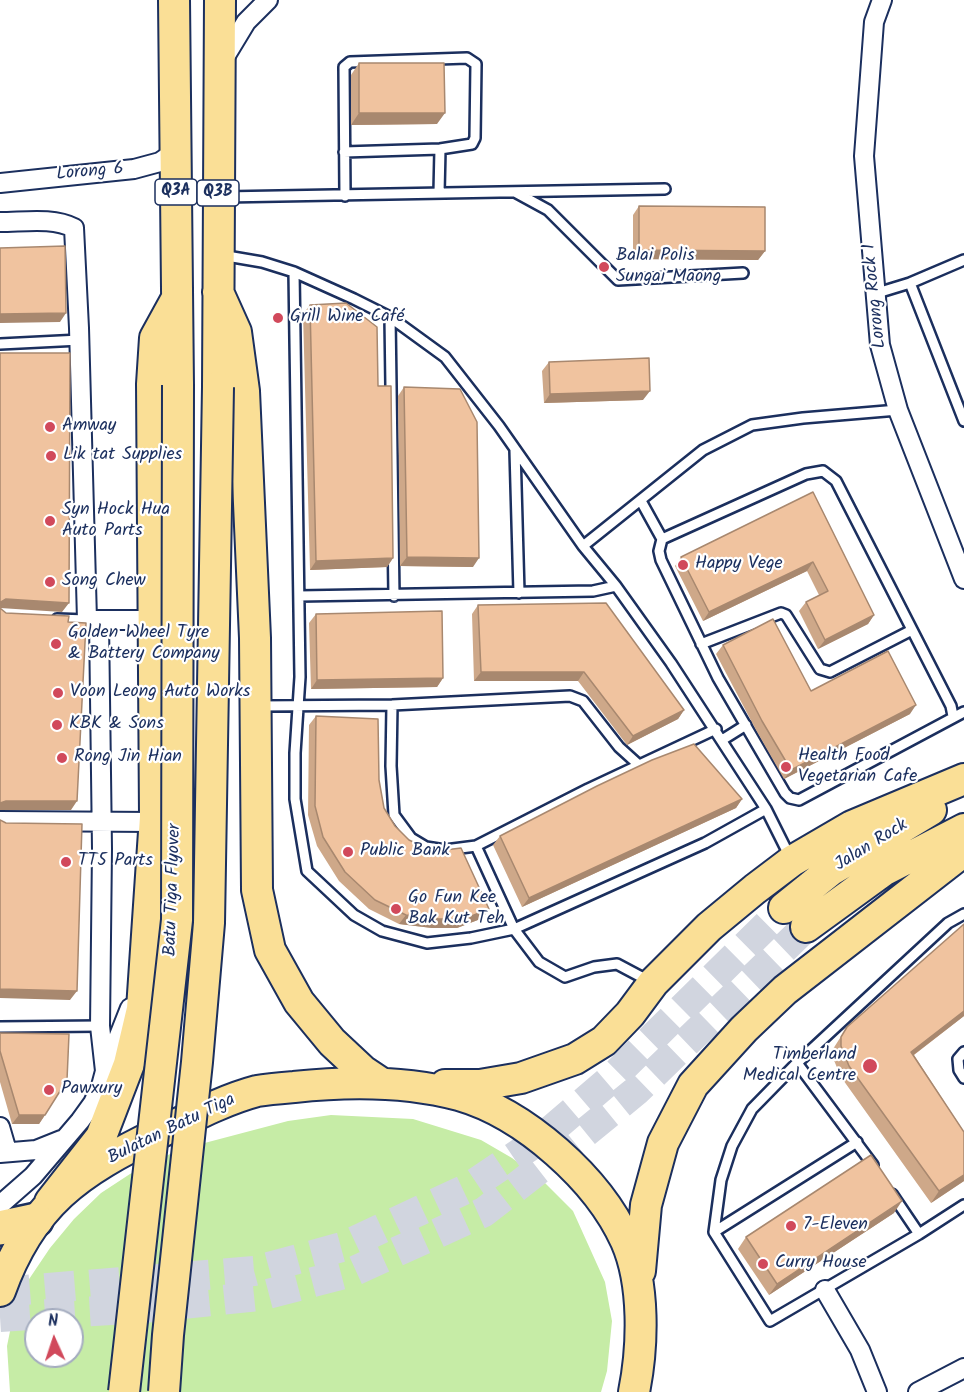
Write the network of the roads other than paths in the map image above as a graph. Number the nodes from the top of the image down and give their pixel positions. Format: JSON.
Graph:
{"nodes":[{"id":1,"x":174,"y":0,"type":"edge"},
{"id":2,"x":220,"y":0,"type":"edge"},
{"id":3,"x":268,"y":0,"type":"edge"},
{"id":4,"x":882,"y":0,"type":"edge"},
{"id":5,"x":220,"y":65,"type":"junction"},
{"id":6,"x":440,"y":149,"type":"junction"},
{"id":7,"x":176,"y":151,"type":"junction"},
{"id":8,"x":344,"y":152,"type":"junction"},
{"id":9,"x":0,"y":183,"type":"edge"},
{"id":10,"x":665,"y":189,"type":"dead end"},
{"id":11,"x":512,"y":191,"type":"junction"},
{"id":12,"x":439,"y":193,"type":"junction"},
{"id":13,"x":345,"y":196,"type":"junction"},
{"id":14,"x":218,"y":197,"type":"junction"},
{"id":15,"x":0,"y":222,"type":"edge"},
{"id":16,"x":219,"y":255,"type":"junction"},
{"id":17,"x":964,"y":260,"type":"edge"},
{"id":18,"x":294,"y":272,"type":"junction"},
{"id":19,"x":743,"y":273,"type":"dead end"},
{"id":20,"x":910,"y":283,"type":"junction"},
{"id":21,"x":218,"y":292,"type":"junction"},
{"id":22,"x":874,"y":294,"type":"junction"},
{"id":23,"x":177,"y":298,"type":"junction"},
{"id":24,"x":390,"y":317,"type":"junction"},
{"id":25,"x":80,"y":340,"type":"junction"},
{"id":26,"x":0,"y":344,"type":"edge"},
{"id":27,"x":898,"y":410,"type":"junction"},
{"id":28,"x":964,"y":421,"type":"edge"},
{"id":29,"x":515,"y":450,"type":"junction"},
{"id":30,"x":641,"y":501,"type":"junction"},
{"id":31,"x":662,"y":539,"type":"junction"},
{"id":32,"x":583,"y":546,"type":"junction"},
{"id":33,"x":963,"y":575,"type":"edge"},
{"id":34,"x":616,"y":586,"type":"junction"},
{"id":35,"x":519,"y":593,"type":"junction"},
{"id":36,"x":299,"y":596,"type":"junction"},
{"id":37,"x":394,"y":596,"type":"junction"},
{"id":38,"x":45,"y":619,"type":"edge"},
{"id":39,"x":154,"y":620,"type":"junction"},
{"id":40,"x":93,"y":621,"type":"junction"},
{"id":41,"x":912,"y":630,"type":"junction"},
{"id":42,"x":701,"y":644,"type":"junction"},
{"id":43,"x":392,"y":705,"type":"junction"},
{"id":44,"x":255,"y":706,"type":"junction"},
{"id":45,"x":299,"y":706,"type":"junction"},
{"id":46,"x":964,"y":712,"type":"edge"},
{"id":47,"x":953,"y":716,"type":"junction"},
{"id":48,"x":746,"y":725,"type":"junction"},
{"id":49,"x":716,"y":729,"type":"junction"},
{"id":50,"x":722,"y":740,"type":"junction"},
{"id":51,"x":639,"y":766,"type":"junction"},
{"id":52,"x":964,"y":779,"type":"edge"},
{"id":53,"x":964,"y":790,"type":"edge"},
{"id":54,"x":766,"y":809,"type":"junction"},
{"id":55,"x":0,"y":821,"type":"edge"},
{"id":56,"x":154,"y":822,"type":"junction"},
{"id":57,"x":102,"y":823,"type":"junction"},
{"id":58,"x":964,"y":829,"type":"edge"},
{"id":59,"x":476,"y":846,"type":"junction"},
{"id":60,"x":964,"y":851,"type":"edge"},
{"id":61,"x":792,"y":861,"type":"junction"},
{"id":62,"x":784,"y":908,"type":"tunnel mouth"},
{"id":63,"x":964,"y":914,"type":"edge"},
{"id":64,"x":806,"y":927,"type":"tunnel mouth"},
{"id":65,"x":514,"y":929,"type":"junction"},
{"id":66,"x":144,"y":974,"type":"junction"},
{"id":67,"x":653,"y":983,"type":"junction"},
{"id":68,"x":100,"y":1026,"type":"junction"},
{"id":69,"x":0,"y":1027,"type":"edge"},
{"id":70,"x":964,"y":1052,"type":"edge"},
{"id":71,"x":797,"y":1063,"type":"junction"},
{"id":72,"x":105,"y":1071,"type":"junction"},
{"id":73,"x":964,"y":1078,"type":"edge"},
{"id":74,"x":392,"y":1084,"type":"junction"},
{"id":75,"x":0,"y":1127,"type":"edge"},
{"id":76,"x":63,"y":1139,"type":"junction"},
{"id":77,"x":857,"y":1142,"type":"junction"},
{"id":78,"x":3,"y":1152,"type":"edge"},
{"id":79,"x":876,"y":1169,"type":"edge"},
{"id":80,"x":888,"y":1188,"type":"edge"},
{"id":81,"x":0,"y":1205,"type":"edge"},
{"id":82,"x":964,"y":1205,"type":"edge"},
{"id":83,"x":43,"y":1211,"type":"junction"},
{"id":84,"x":0,"y":1228,"type":"edge"},
{"id":85,"x":714,"y":1232,"type":"junction"},
{"id":86,"x":919,"y":1234,"type":"junction"},
{"id":87,"x":825,"y":1290,"type":"junction"},
{"id":88,"x":0,"y":1291,"type":"edge"},
{"id":89,"x":638,"y":1292,"type":"junction"},
{"id":90,"x":964,"y":1368,"type":"edge"},
{"id":91,"x":123,"y":1392,"type":"edge"},
{"id":92,"x":164,"y":1392,"type":"edge"},
{"id":93,"x":634,"y":1392,"type":"edge"},
{"id":94,"x":877,"y":1392,"type":"edge"},
{"id":95,"x":918,"y":1392,"type":"edge"}],
"edges":[{"from":1,"to":7,"type":"main road","number":"Q3A"},
{"from":2,"to":5,"type":"main road","number":"Q3B"},
{"from":3,"to":5,"type":"street"},
{"from":4,"to":22,"type":"street","name":"Lorong Rock 1"},
{"from":5,"to":14,"type":"main road","number":"Q3B"},
{"from":6,"to":8,"type":"lane"},
{"from":6,"to":8,"type":"lane"},
{"from":6,"to":12,"type":"lane"},
{"from":7,"to":9,"type":"street","name":"Lorong 6"},
{"from":7,"to":23,"type":"main road","number":"Q3A"},
{"from":8,"to":13,"type":"lane"},
{"from":10,"to":11,"type":"lane"},
{"from":11,"to":12,"type":"lane"},
{"from":11,"to":19,"type":"lane"},
{"from":12,"to":13,"type":"lane"},
{"from":13,"to":14,"type":"lane"},
{"from":14,"to":16,"type":"main road","number":"Q3B"},
{"from":15,"to":25,"type":"street"},
{"from":16,"to":18,"type":"lane"},
{"from":16,"to":21,"type":"main road","number":"Q3B"},
{"from":17,"to":20,"type":"lane"},
{"from":18,"to":24,"type":"lane"},
{"from":18,"to":36,"type":"lane"},
{"from":20,"to":22,"type":"lane"},
{"from":20,"to":28,"type":"lane"},
{"from":21,"to":44,"type":"main road"},
{"from":21,"to":92,"type":"main road","name":"Batu Tiga Flyover","number":"Q3B","bridge":true},
{"from":22,"to":27,"type":"street","name":"Lorong Rock 1"},
{"from":23,"to":39,"type":"main road"},
{"from":23,"to":91,"type":"main road","name":"Batu Tiga Flyover","number":"Q3A","bridge":true},
{"from":24,"to":29,"type":"lane"},
{"from":24,"to":37,"type":"lane"},
{"from":25,"to":26,"type":"lane"},
{"from":25,"to":40,"type":"street"},
{"from":27,"to":30,"type":"lane"},
{"from":27,"to":33,"type":"street","name":"Lorong Rock 1"},
{"from":29,"to":32,"type":"lane"},
{"from":29,"to":35,"type":"lane"},
{"from":30,"to":31,"type":"lane"},
{"from":30,"to":32,"type":"lane"},
{"from":31,"to":41,"type":"lane"},
{"from":31,"to":42,"type":"lane"},
{"from":32,"to":34,"type":"lane"},
{"from":34,"to":35,"type":"lane"},
{"from":34,"to":49,"type":"lane"},
{"from":35,"to":37,"type":"lane"},
{"from":36,"to":37,"type":"lane"},
{"from":36,"to":45,"type":"lane"},
{"from":38,"to":40,"type":"lane"},
{"from":39,"to":40,"type":"street"},
{"from":39,"to":56,"type":"main road"},
{"from":40,"to":57,"type":"street"},
{"from":41,"to":42,"type":"lane"},
{"from":41,"to":47,"type":"lane"},
{"from":42,"to":48,"type":"lane"},
{"from":43,"to":45,"type":"lane"},
{"from":43,"to":51,"type":"lane"},
{"from":43,"to":59,"type":"lane"},
{"from":44,"to":45,"type":"lane"},
{"from":44,"to":74,"type":"main road"},
{"from":45,"to":65,"type":"lane"},
{"from":46,"to":47,"type":"lane"},
{"from":47,"to":48,"type":"lane"},
{"from":48,"to":50,"type":"lane"},
{"from":49,"to":50,"type":"lane"},
{"from":49,"to":51,"type":"lane"},
{"from":50,"to":54,"type":"lane"},
{"from":51,"to":59,"type":"lane"},
{"from":52,"to":61,"type":"main road"},
{"from":53,"to":62,"type":"main road","name":"Jalan Rock"},
{"from":54,"to":61,"type":"lane"},
{"from":54,"to":65,"type":"lane"},
{"from":55,"to":57,"type":"street"},
{"from":56,"to":57,"type":"street"},
{"from":56,"to":66,"type":"main road"},
{"from":57,"to":68,"type":"street"},
{"from":58,"to":64,"type":"main road","name":"Jalan Rock"},
{"from":59,"to":65,"type":"lane"},
{"from":60,"to":89,"type":"main road"},
{"from":61,"to":67,"type":"main road"},
{"from":63,"to":71,"type":"lane"},
{"from":65,"to":67,"type":"lane"},
{"from":66,"to":72,"type":"street"},
{"from":66,"to":83,"type":"main road"},
{"from":67,"to":74,"type":"main road"},
{"from":68,"to":69,"type":"lane"},
{"from":68,"to":72,"type":"street"},
{"from":70,"to":73,"type":"lane"},
{"from":71,"to":77,"type":"lane"},
{"from":71,"to":85,"type":"lane"},
{"from":72,"to":76,"type":"street"},
{"from":74,"to":83,"type":"main road","name":"Bulatan Batu Tiga"},
{"from":74,"to":89,"type":"main road","name":"Bulatan Batu Tiga"},
{"from":75,"to":78,"type":"street"},
{"from":76,"to":78,"type":"street"},
{"from":76,"to":81,"type":"street"},
{"from":77,"to":79,"type":"lane"},
{"from":77,"to":85,"type":"lane"},
{"from":80,"to":86,"type":"lane"},
{"from":82,"to":86,"type":"lane"},
{"from":83,"to":84,"type":"highway"},
{"from":83,"to":88,"type":"main road","name":"Bulatan Batu Tiga"},
{"from":85,"to":87,"type":"lane"},
{"from":86,"to":87,"type":"lane"},
{"from":87,"to":94,"type":"street"},
{"from":89,"to":93,"type":"main road","name":"Bulatan Batu Tiga"},
{"from":90,"to":95,"type":"street"}]}
